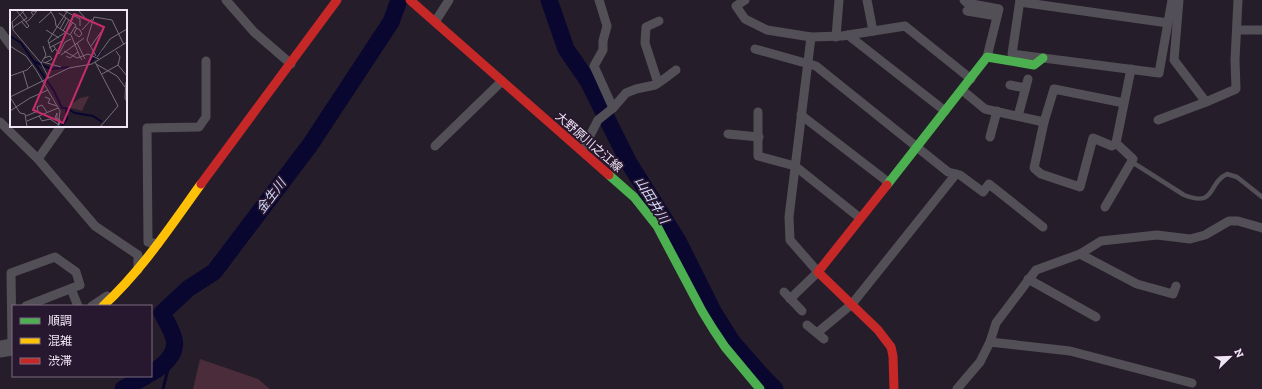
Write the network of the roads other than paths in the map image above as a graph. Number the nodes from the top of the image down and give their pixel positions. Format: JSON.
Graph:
{"nodes":[{"id":1,"x":226,"y":0,"type":"edge"},
{"id":2,"x":336,"y":0,"type":"edge"},
{"id":3,"x":410,"y":0,"type":"edge"},
{"id":4,"x":449,"y":0,"type":"edge"},
{"id":5,"x":599,"y":0,"type":"edge"},
{"id":6,"x":745,"y":0,"type":"edge"},
{"id":7,"x":839,"y":0,"type":"edge"},
{"id":8,"x":867,"y":0,"type":"edge"},
{"id":9,"x":964,"y":0,"type":"edge"},
{"id":10,"x":1172,"y":0,"type":"edge"},
{"id":11,"x":1179,"y":0,"type":"edge"},
{"id":12,"x":1238,"y":0,"type":"edge"},
{"id":13,"x":1020,"y":1,"type":"edge"},
{"id":14,"x":967,"y":11,"type":"dead end"},
{"id":15,"x":997,"y":16,"type":"junction"},
{"id":16,"x":659,"y":20,"type":"dead end"},
{"id":17,"x":435,"y":22,"type":"junction"},
{"id":18,"x":1168,"y":23,"type":"junction"},
{"id":19,"x":1238,"y":30,"type":"junction"},
{"id":20,"x":1262,"y":30,"type":"edge"},
{"id":21,"x":0,"y":31,"type":"edge"},
{"id":22,"x":873,"y":31,"type":"junction"},
{"id":23,"x":848,"y":35,"type":"junction"},
{"id":24,"x":836,"y":36,"type":"junction"},
{"id":25,"x":811,"y":37,"type":"junction"},
{"id":26,"x":10,"y":45,"type":"edge"},
{"id":27,"x":754,"y":49,"type":"dead end"},
{"id":28,"x":988,"y":58,"type":"junction"},
{"id":29,"x":1043,"y":58,"type":"junction"},
{"id":30,"x":206,"y":61,"type":"dead end"},
{"id":31,"x":291,"y":64,"type":"junction"},
{"id":32,"x":808,"y":64,"type":"junction"},
{"id":33,"x":1131,"y":69,"type":"junction"},
{"id":34,"x":676,"y":70,"type":"dead end"},
{"id":35,"x":970,"y":79,"type":"junction"},
{"id":36,"x":502,"y":81,"type":"junction"},
{"id":37,"x":658,"y":83,"type":"junction"},
{"id":38,"x":1010,"y":85,"type":"dead end"},
{"id":39,"x":962,"y":90,"type":"junction"},
{"id":40,"x":1206,"y":102,"type":"junction"},
{"id":41,"x":1124,"y":103,"type":"junction"},
{"id":42,"x":614,"y":108,"type":"junction"},
{"id":43,"x":997,"y":111,"type":"junction"},
{"id":44,"x":758,"y":112,"type":"dead end"},
{"id":45,"x":945,"y":112,"type":"junction"},
{"id":46,"x":801,"y":115,"type":"junction"},
{"id":47,"x":1018,"y":116,"type":"junction"},
{"id":48,"x":1158,"y":120,"type":"dead end"},
{"id":49,"x":0,"y":122,"type":"edge"},
{"id":50,"x":1044,"y":122,"type":"junction"},
{"id":51,"x":60,"y":127,"type":"edge"},
{"id":52,"x":728,"y":134,"type":"dead end"},
{"id":53,"x":759,"y":137,"type":"junction"},
{"id":54,"x":990,"y":137,"type":"dead end"},
{"id":55,"x":1116,"y":143,"type":"junction"},
{"id":56,"x":435,"y":146,"type":"dead end"},
{"id":57,"x":917,"y":147,"type":"junction"},
{"id":58,"x":582,"y":151,"type":"junction"},
{"id":59,"x":38,"y":159,"type":"junction"},
{"id":60,"x":1132,"y":162,"type":"junction"},
{"id":61,"x":795,"y":166,"type":"junction"},
{"id":62,"x":956,"y":174,"type":"junction"},
{"id":63,"x":888,"y":182,"type":"junction"},
{"id":64,"x":1262,"y":197,"type":"edge"},
{"id":65,"x":1105,"y":207,"type":"dead end"},
{"id":66,"x":860,"y":218,"type":"junction"},
{"id":67,"x":1044,"y":226,"type":"dead end"},
{"id":68,"x":1262,"y":228,"type":"edge"},
{"id":69,"x":148,"y":242,"type":"junction"},
{"id":70,"x":158,"y":244,"type":"junction"},
{"id":71,"x":1080,"y":254,"type":"junction"},
{"id":72,"x":138,"y":255,"type":"junction"},
{"id":73,"x":138,"y":270,"type":"junction"},
{"id":74,"x":1134,"y":271,"type":"dead end"},
{"id":75,"x":818,"y":272,"type":"junction"},
{"id":76,"x":1028,"y":279,"type":"junction"},
{"id":77,"x":1130,"y":280,"type":"junction"},
{"id":78,"x":1176,"y":286,"type":"dead end"},
{"id":79,"x":71,"y":288,"type":"junction"},
{"id":80,"x":1073,"y":293,"type":"dead end"},
{"id":81,"x":115,"y":296,"type":"junction"},
{"id":82,"x":1068,"y":301,"type":"junction"},
{"id":83,"x":852,"y":304,"type":"junction"},
{"id":84,"x":28,"y":305,"type":"edge"},
{"id":85,"x":78,"y":305,"type":"edge"},
{"id":86,"x":93,"y":305,"type":"edge"},
{"id":87,"x":104,"y":305,"type":"edge"},
{"id":88,"x":12,"y":311,"type":"edge"},
{"id":89,"x":802,"y":311,"type":"dead end"},
{"id":90,"x":1096,"y":316,"type":"dead end"},
{"id":91,"x":807,"y":325,"type":"dead end"},
{"id":92,"x":990,"y":342,"type":"junction"},
{"id":93,"x":0,"y":345,"type":"edge"},
{"id":94,"x":12,"y":351,"type":"edge"},
{"id":95,"x":0,"y":353,"type":"edge"},
{"id":96,"x":1192,"y":383,"type":"dead end"},
{"id":97,"x":760,"y":389,"type":"edge"},
{"id":98,"x":894,"y":389,"type":"edge"},
{"id":99,"x":957,"y":389,"type":"edge"}],
"edges":[{"from":1,"to":31,"type":"street"},
{"from":2,"to":31,"type":"street"},
{"from":3,"to":17,"type":"street","name":"大野原川之江線"},
{"from":4,"to":17,"type":"street"},
{"from":5,"to":42,"type":"street"},
{"from":6,"to":25,"type":"street"},
{"from":7,"to":24,"type":"street"},
{"from":8,"to":22,"type":"street"},
{"from":9,"to":15,"type":"street"},
{"from":10,"to":18,"type":"street"},
{"from":11,"to":40,"type":"street"},
{"from":12,"to":19,"type":"street"},
{"from":13,"to":18,"type":"street"},
{"from":13,"to":29,"type":"street"},
{"from":14,"to":15,"type":"street"},
{"from":15,"to":28,"type":"street"},
{"from":16,"to":37,"type":"street"},
{"from":17,"to":36,"type":"street","name":"大野原川之江線"},
{"from":18,"to":33,"type":"street"},
{"from":19,"to":20,"type":"street"},
{"from":19,"to":40,"type":"street"},
{"from":21,"to":26,"type":"street"},
{"from":22,"to":23,"type":"street"},
{"from":22,"to":35,"type":"street"},
{"from":23,"to":24,"type":"street"},
{"from":23,"to":45,"type":"street"},
{"from":24,"to":25,"type":"street"},
{"from":25,"to":32,"type":"street"},
{"from":27,"to":32,"type":"street"},
{"from":28,"to":29,"type":"street"},
{"from":28,"to":35,"type":"street"},
{"from":29,"to":33,"type":"street"},
{"from":30,"to":69,"type":"street"},
{"from":31,"to":70,"type":"street"},
{"from":32,"to":46,"type":"street"},
{"from":32,"to":57,"type":"street"},
{"from":33,"to":41,"type":"street"},
{"from":34,"to":37,"type":"street"},
{"from":35,"to":39,"type":"street"},
{"from":36,"to":56,"type":"street"},
{"from":36,"to":58,"type":"street","name":"大野原川之江線"},
{"from":37,"to":42,"type":"street"},
{"from":38,"to":47,"type":"street"},
{"from":39,"to":43,"type":"street"},
{"from":39,"to":45,"type":"street"},
{"from":40,"to":48,"type":"street"},
{"from":41,"to":50,"type":"street"},
{"from":41,"to":55,"type":"street"},
{"from":42,"to":58,"type":"street"},
{"from":43,"to":47,"type":"street"},
{"from":43,"to":54,"type":"street"},
{"from":44,"to":53,"type":"street"},
{"from":45,"to":57,"type":"street"},
{"from":46,"to":61,"type":"street"},
{"from":46,"to":63,"type":"street"},
{"from":47,"to":50,"type":"street"},
{"from":49,"to":59,"type":"street"},
{"from":50,"to":55,"type":"street"},
{"from":51,"to":59,"type":"street"},
{"from":52,"to":53,"type":"street"},
{"from":53,"to":61,"type":"street"},
{"from":55,"to":60,"type":"street"},
{"from":57,"to":62,"type":"street"},
{"from":57,"to":63,"type":"street"},
{"from":58,"to":97,"type":"street","name":"大野原川之江線"},
{"from":59,"to":72,"type":"street"},
{"from":60,"to":64,"type":"lane"},
{"from":60,"to":65,"type":"street"},
{"from":61,"to":66,"type":"street"},
{"from":61,"to":75,"type":"street"},
{"from":62,"to":67,"type":"street"},
{"from":62,"to":83,"type":"street"},
{"from":63,"to":66,"type":"street"},
{"from":66,"to":75,"type":"street"},
{"from":68,"to":71,"type":"street"},
{"from":69,"to":70,"type":"street"},
{"from":69,"to":72,"type":"street"},
{"from":70,"to":73,"type":"street"},
{"from":71,"to":76,"type":"street"},
{"from":71,"to":77,"type":"street"},
{"from":72,"to":73,"type":"street"},
{"from":73,"to":81,"type":"street"},
{"from":74,"to":77,"type":"street"},
{"from":75,"to":83,"type":"street"},
{"from":75,"to":89,"type":"street"},
{"from":76,"to":82,"type":"street"},
{"from":76,"to":92,"type":"street"},
{"from":77,"to":78,"type":"street"},
{"from":79,"to":84,"type":"street"},
{"from":79,"to":85,"type":"street"},
{"from":79,"to":88,"type":"street"},
{"from":80,"to":82,"type":"street"},
{"from":81,"to":86,"type":"street"},
{"from":81,"to":87,"type":"street"},
{"from":82,"to":90,"type":"street"},
{"from":83,"to":91,"type":"street"},
{"from":83,"to":98,"type":"street"},
{"from":88,"to":93,"type":"street"},
{"from":92,"to":96,"type":"street"},
{"from":92,"to":99,"type":"street"},
{"from":94,"to":95,"type":"street"}]}
